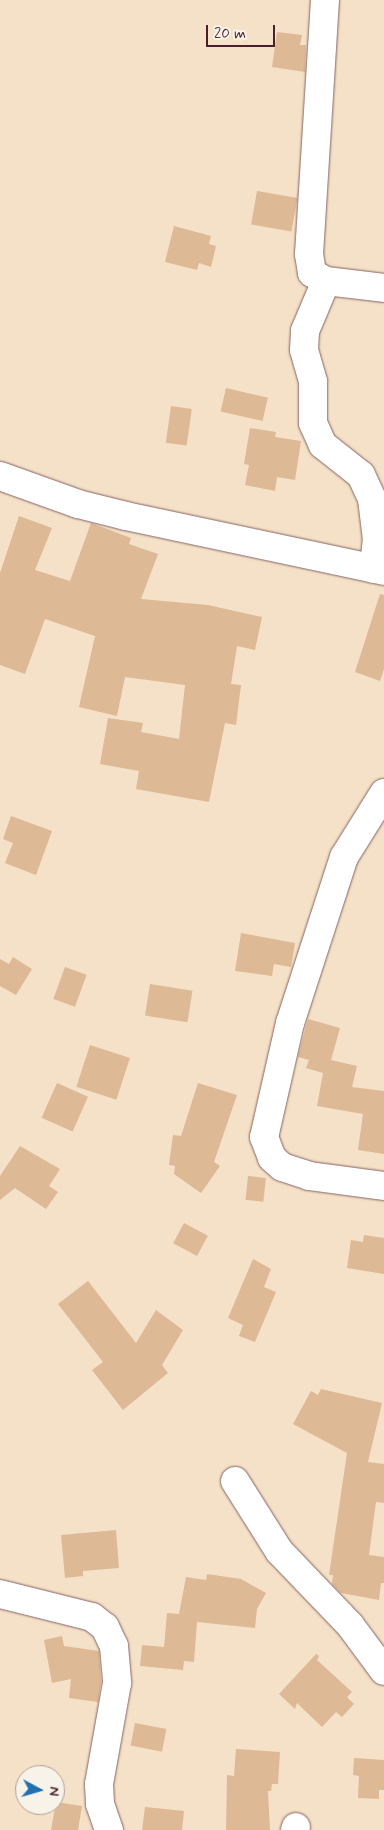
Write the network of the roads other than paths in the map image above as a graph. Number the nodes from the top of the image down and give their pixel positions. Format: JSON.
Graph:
{"nodes":[{"id":1,"x":325,"y":0,"type":"edge"},
{"id":2,"x":326,"y":281,"type":"junction"},
{"id":3,"x":384,"y":288,"type":"edge"},
{"id":4,"x":0,"y":476,"type":"edge"},
{"id":5,"x":379,"y":570,"type":"edge"},
{"id":6,"x":384,"y":793,"type":"edge"},
{"id":7,"x":384,"y":1186,"type":"edge"},
{"id":8,"x":235,"y":1482,"type":"dead end"},
{"id":9,"x":0,"y":1594,"type":"edge"},
{"id":10,"x":384,"y":1671,"type":"edge"},
{"id":11,"x":109,"y":1830,"type":"edge"}],
"edges":[{"from":1,"to":2,"type":"street"},
{"from":2,"to":3,"type":"street"},
{"from":2,"to":5,"type":"street"},
{"from":4,"to":5,"type":"street"},
{"from":6,"to":7,"type":"street"},
{"from":8,"to":10,"type":"street"},
{"from":9,"to":11,"type":"street"}]}
